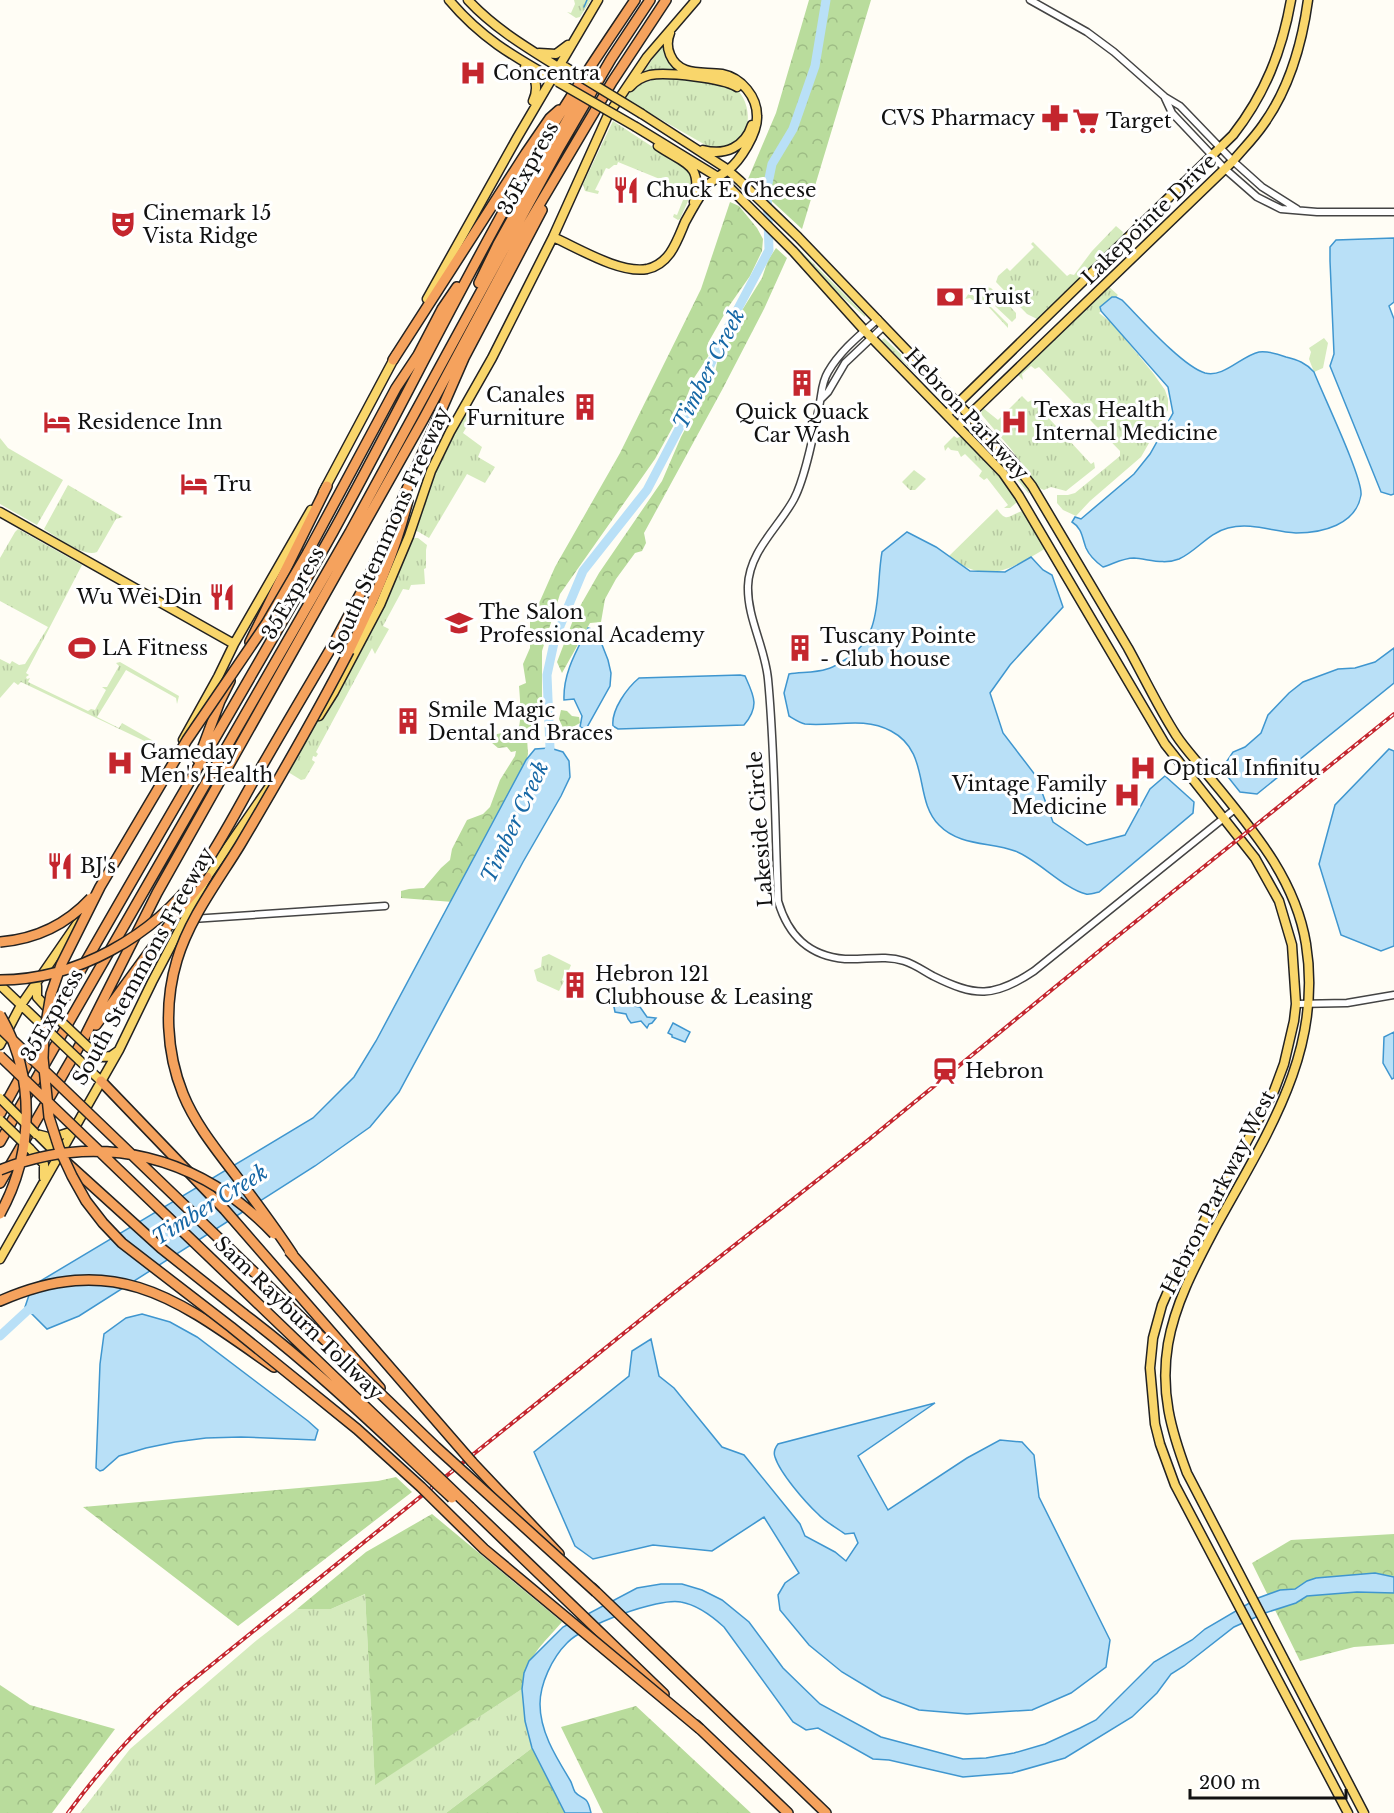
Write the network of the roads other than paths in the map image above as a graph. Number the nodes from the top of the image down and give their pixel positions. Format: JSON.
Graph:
{"nodes":[{"id":1,"x":449,"y":0,"type":"edge"},
{"id":2,"x":468,"y":0,"type":"edge"},
{"id":3,"x":598,"y":0,"type":"edge"},
{"id":4,"x":635,"y":0,"type":"edge"},
{"id":5,"x":650,"y":0,"type":"edge"},
{"id":6,"x":656,"y":0,"type":"edge"},
{"id":7,"x":666,"y":0,"type":"edge"},
{"id":8,"x":696,"y":0,"type":"edge"},
{"id":9,"x":1030,"y":0,"type":"edge"},
{"id":10,"x":1291,"y":0,"type":"edge"},
{"id":11,"x":1308,"y":0,"type":"edge"},
{"id":12,"x":673,"y":28,"type":"junction"},
{"id":13,"x":578,"y":33,"type":"junction"},
{"id":14,"x":1281,"y":44,"type":"junction"},
{"id":15,"x":1298,"y":50,"type":"junction"},
{"id":16,"x":534,"y":52,"type":"junction"},
{"id":17,"x":511,"y":56,"type":"junction"},
{"id":18,"x":612,"y":59,"type":"junction"},
{"id":19,"x":562,"y":67,"type":"junction"},
{"id":20,"x":588,"y":69,"type":"junction"},
{"id":21,"x":555,"y":80,"type":"junction"},
{"id":22,"x":621,"y":96,"type":"junction"},
{"id":23,"x":1165,"y":97,"type":"junction"},
{"id":24,"x":565,"y":105,"type":"junction"},
{"id":25,"x":592,"y":115,"type":"junction"},
{"id":26,"x":650,"y":136,"type":"junction"},
{"id":27,"x":517,"y":138,"type":"junction"},
{"id":28,"x":692,"y":146,"type":"junction"},
{"id":29,"x":1221,"y":148,"type":"junction"},
{"id":30,"x":1213,"y":156,"type":"junction"},
{"id":31,"x":1233,"y":161,"type":"junction"},
{"id":32,"x":1225,"y":169,"type":"junction"},
{"id":33,"x":728,"y":170,"type":"junction"},
{"id":34,"x":717,"y":176,"type":"junction"},
{"id":35,"x":1297,"y":209,"type":"junction"},
{"id":36,"x":692,"y":211,"type":"junction"},
{"id":37,"x":1394,"y":212,"type":"edge"},
{"id":38,"x":1132,"y":235,"type":"junction"},
{"id":39,"x":553,"y":237,"type":"junction"},
{"id":40,"x":489,"y":238,"type":"junction"},
{"id":41,"x":1145,"y":246,"type":"junction"},
{"id":42,"x":881,"y":323,"type":"junction"},
{"id":43,"x":869,"y":334,"type":"junction"},
{"id":44,"x":455,"y":337,"type":"junction"},
{"id":45,"x":393,"y":360,"type":"junction"},
{"id":46,"x":821,"y":399,"type":"junction"},
{"id":47,"x":958,"y":402,"type":"junction"},
{"id":48,"x":947,"y":414,"type":"junction"},
{"id":49,"x":971,"y":416,"type":"junction"},
{"id":50,"x":958,"y":426,"type":"junction"},
{"id":51,"x":414,"y":475,"type":"junction"},
{"id":52,"x":327,"y":486,"type":"junction"},
{"id":53,"x":1039,"y":498,"type":"junction"},
{"id":54,"x":1025,"y":506,"type":"junction"},
{"id":55,"x":0,"y":512,"type":"edge"},
{"id":56,"x":234,"y":644,"type":"junction"},
{"id":57,"x":1127,"y":647,"type":"junction"},
{"id":58,"x":1132,"y":656,"type":"junction"},
{"id":59,"x":1116,"y":660,"type":"junction"},
{"id":60,"x":189,"y":785,"type":"junction"},
{"id":61,"x":1235,"y":809,"type":"junction"},
{"id":62,"x":1223,"y":818,"type":"junction"},
{"id":63,"x":1251,"y":829,"type":"joint"},
{"id":64,"x":1240,"y":837,"type":"joint"},
{"id":65,"x":207,"y":878,"type":"junction"},
{"id":66,"x":100,"y":887,"type":"junction"},
{"id":67,"x":385,"y":906,"type":"dead end"},
{"id":68,"x":185,"y":919,"type":"junction"},
{"id":69,"x":0,"y":942,"type":"edge"},
{"id":70,"x":38,"y":983,"type":"junction"},
{"id":71,"x":1,"y":985,"type":"edge"},
{"id":72,"x":1394,"y":995,"type":"edge"},
{"id":73,"x":1296,"y":1004,"type":"junction"},
{"id":74,"x":21,"y":1005,"type":"junction"},
{"id":75,"x":1310,"y":1005,"type":"junction"},
{"id":76,"x":0,"y":1015,"type":"edge"},
{"id":77,"x":11,"y":1023,"type":"junction"},
{"id":78,"x":40,"y":1023,"type":"junction"},
{"id":79,"x":0,"y":1028,"type":"edge"},
{"id":80,"x":86,"y":1042,"type":"junction"},
{"id":81,"x":0,"y":1045,"type":"edge"},
{"id":82,"x":119,"y":1050,"type":"junction"},
{"id":83,"x":0,"y":1056,"type":"edge"},
{"id":84,"x":101,"y":1081,"type":"junction"},
{"id":85,"x":0,"y":1098,"type":"edge"},
{"id":86,"x":0,"y":1114,"type":"edge"},
{"id":87,"x":0,"y":1120,"type":"edge"},
{"id":88,"x":73,"y":1131,"type":"junction"},
{"id":89,"x":36,"y":1134,"type":"junction"},
{"id":90,"x":0,"y":1142,"type":"edge"},
{"id":91,"x":59,"y":1155,"type":"junction"},
{"id":92,"x":0,"y":1170,"type":"edge"},
{"id":93,"x":44,"y":1181,"type":"junction"},
{"id":94,"x":0,"y":1183,"type":"edge"},
{"id":95,"x":0,"y":1214,"type":"edge"},
{"id":96,"x":293,"y":1255,"type":"junction"},
{"id":97,"x":0,"y":1259,"type":"edge"},
{"id":98,"x":0,"y":1301,"type":"edge"},
{"id":99,"x":302,"y":1386,"type":"junction"},
{"id":100,"x":409,"y":1422,"type":"junction"},
{"id":101,"x":470,"y":1507,"type":"junction"},
{"id":102,"x":596,"y":1592,"type":"junction"},
{"id":103,"x":700,"y":1729,"type":"junction"},
{"id":104,"x":1354,"y":1794,"type":"junction"},
{"id":105,"x":1341,"y":1799,"type":"junction"},
{"id":106,"x":788,"y":1813,"type":"edge"},
{"id":107,"x":826,"y":1813,"type":"edge"},
{"id":108,"x":1348,"y":1813,"type":"edge"},
{"id":109,"x":1364,"y":1813,"type":"edge"}],
"edges":[{"from":1,"to":17,"type":"main road"},
{"from":2,"to":16,"type":"main road","name":"Hebron Parkway"},
{"from":3,"to":13,"type":"main road"},
{"from":4,"to":20,"type":"highway","name":"South Stemmons Freeway"},
{"from":5,"to":18,"type":"highway"},
{"from":6,"to":18,"type":"highway"},
{"from":7,"to":25,"type":"highway","name":"South Stemmons Freeway"},
{"from":8,"to":12,"type":"main road","name":"South Stemmons Freeway"},
{"from":9,"to":23,"type":"street"},
{"from":10,"to":14,"type":"main road","name":"Lakepointe Drive"},
{"from":11,"to":15,"type":"main road","name":"Lakepointe Drive"},
{"from":12,"to":22,"type":"main road","name":"South Stemmons Freeway"},
{"from":12,"to":33,"type":"main road"},
{"from":13,"to":16,"type":"main road"},
{"from":13,"to":19,"type":"main road"},
{"from":14,"to":15,"type":"main road"},
{"from":14,"to":29,"type":"main road","name":"Lakepointe Drive"},
{"from":15,"to":31,"type":"main road","name":"Lakepointe Drive"},
{"from":16,"to":19,"type":"main road","name":"Hebron Parkway"},
{"from":17,"to":21,"type":"main road"},
{"from":17,"to":27,"type":"main road"},
{"from":18,"to":44,"type":"highway","name":"35Express"},
{"from":19,"to":21,"type":"main road"},
{"from":19,"to":28,"type":"main road","name":"Hebron Parkway","bridge":true},
{"from":20,"to":24,"type":"highway","name":"South Stemmons Freeway"},
{"from":20,"to":44,"type":"highway"},
{"from":21,"to":26,"type":"main road","bridge":true},
{"from":21,"to":27,"type":"main road"},
{"from":22,"to":28,"type":"main road"},
{"from":22,"to":39,"type":"main road","name":"South Stemmons Freeway"},
{"from":23,"to":29,"type":"street"},
{"from":23,"to":30,"type":"street"},
{"from":24,"to":40,"type":"highway","name":"South Stemmons Freeway"},
{"from":24,"to":45,"type":"highway"},
{"from":25,"to":51,"type":"highway"},
{"from":25,"to":80,"type":"highway","name":"South Stemmons Freeway"},
{"from":26,"to":34,"type":"main road","name":"Hebron Parkway"},
{"from":26,"to":36,"type":"main road"},
{"from":27,"to":45,"type":"main road"},
{"from":28,"to":33,"type":"main road","name":"Hebron Parkway"},
{"from":29,"to":30,"type":"main road","name":"Lakepointe Drive"},
{"from":29,"to":31,"type":"street"},
{"from":30,"to":32,"type":"street"},
{"from":30,"to":38,"type":"main road","name":"Lakepointe Drive"},
{"from":31,"to":32,"type":"main road","name":"Lakepointe Drive"},
{"from":31,"to":35,"type":"street"},
{"from":32,"to":35,"type":"street"},
{"from":32,"to":41,"type":"main road","name":"Lakepointe Drive"},
{"from":33,"to":34,"type":"main road"},
{"from":33,"to":42,"type":"main road","name":"Hebron Parkway"},
{"from":34,"to":36,"type":"main road"},
{"from":34,"to":43,"type":"main road","name":"Hebron Parkway"},
{"from":35,"to":37,"type":"street"},
{"from":36,"to":39,"type":"main road"},
{"from":38,"to":41,"type":"main road"},
{"from":38,"to":47,"type":"main road","name":"Lakepointe Drive"},
{"from":39,"to":65,"type":"main road","name":"South Stemmons Freeway"},
{"from":40,"to":60,"type":"highway","name":"South Stemmons Freeway"},
{"from":40,"to":66,"type":"highway","bridge":true},
{"from":41,"to":49,"type":"main road","name":"Lakepointe Drive"},
{"from":42,"to":43,"type":"street","name":"Lakeside Circle"},
{"from":42,"to":47,"type":"main road","name":"Hebron Parkway"},
{"from":43,"to":46,"type":"street","name":"Lakeside Circle"},
{"from":43,"to":46,"type":"street","name":"Lakeside Circle"},
{"from":43,"to":48,"type":"main road","name":"Hebron Parkway"},
{"from":44,"to":90,"type":"highway","name":"35Express"},
{"from":45,"to":52,"type":"main road"},
{"from":46,"to":62,"type":"street","name":"Lakeside Circle"},
{"from":47,"to":48,"type":"main road","name":"Lakepointe Drive"},
{"from":47,"to":49,"type":"main road","name":"Hebron Parkway"},
{"from":48,"to":50,"type":"main road","name":"Hebron Parkway"},
{"from":49,"to":50,"type":"main road","name":"Lakepointe Drive"},
{"from":49,"to":53,"type":"main road","name":"Hebron Parkway"},
{"from":50,"to":54,"type":"main road","name":"Hebron Parkway"},
{"from":51,"to":71,"type":"highway","bridge":true},
{"from":51,"to":96,"type":"highway","bridge":true},
{"from":52,"to":56,"type":"main road"},
{"from":52,"to":60,"type":"highway"},
{"from":53,"to":54,"type":"main road"},
{"from":53,"to":57,"type":"main road","name":"Hebron Parkway"},
{"from":54,"to":59,"type":"main road","name":"Hebron Parkway"},
{"from":55,"to":56,"type":"main road"},
{"from":56,"to":70,"type":"main road"},
{"from":57,"to":58,"type":"main road","name":"Hebron Parkway"},
{"from":57,"to":59,"type":"main road"},
{"from":58,"to":59,"type":"main road"},
{"from":58,"to":61,"type":"main road","name":"Hebron Parkway"},
{"from":59,"to":62,"type":"main road","name":"Hebron Parkway"},
{"from":60,"to":86,"type":"highway","name":"South Stemmons Freeway"},
{"from":61,"to":62,"type":"street","name":"Lakeside Circle"},
{"from":61,"to":63,"type":"main road","name":"Hebron Parkway"},
{"from":62,"to":64,"type":"main road","name":"Hebron Parkway"},
{"from":63,"to":75,"type":"main road","name":"Hebron Parkway West"},
{"from":64,"to":73,"type":"main road","name":"Hebron Parkway West"},
{"from":65,"to":68,"type":"main road","name":"South Stemmons Freeway"},
{"from":65,"to":80,"type":"highway"},
{"from":66,"to":69,"type":"highway","bridge":true},
{"from":66,"to":99,"type":"highway","bridge":true},
{"from":67,"to":68,"type":"street"},
{"from":68,"to":82,"type":"main road","name":"South Stemmons Freeway"},
{"from":70,"to":71,"type":"main road"},
{"from":70,"to":74,"type":"main road"},
{"from":70,"to":80,"type":"main road","bridge":true},
{"from":71,"to":74,"type":"main road"},
{"from":72,"to":75,"type":"street"},
{"from":73,"to":75,"type":"street"},
{"from":73,"to":105,"type":"main road","name":"Hebron Parkway West"},
{"from":74,"to":77,"type":"main road"},
{"from":74,"to":78,"type":"main road"},
{"from":75,"to":104,"type":"main road","name":"Hebron Parkway West"},
{"from":76,"to":95,"type":"highway","bridge":true},
{"from":77,"to":78,"type":"main road"},
{"from":77,"to":81,"type":"main road"},
{"from":78,"to":84,"type":"main road","bridge":true},
{"from":79,"to":100,"type":"highway","name":"Sam Rayburn Tollway","bridge":true},
{"from":80,"to":82,"type":"main road"},
{"from":80,"to":94,"type":"highway","name":"South Stemmons Freeway"},
{"from":82,"to":84,"type":"main road","name":"South Stemmons Freeway"},
{"from":83,"to":101,"type":"highway","name":"Sam Rayburn Tollway","bridge":true},
{"from":84,"to":88,"type":"main road","name":"South Stemmons Freeway"},
{"from":84,"to":100,"type":"highway","bridge":true},
{"from":85,"to":89,"type":"main road","bridge":true},
{"from":87,"to":93,"type":"main road","bridge":true},
{"from":88,"to":89,"type":"main road"},
{"from":88,"to":91,"type":"main road","name":"South Stemmons Freeway"},
{"from":89,"to":91,"type":"main road"},
{"from":91,"to":93,"type":"main road","name":"South Stemmons Freeway"},
{"from":91,"to":101,"type":"highway","bridge":true},
{"from":92,"to":96,"type":"highway","bridge":true},
{"from":93,"to":97,"type":"main road","name":"South Stemmons Freeway"},
{"from":96,"to":102,"type":"highway","bridge":true},
{"from":98,"to":99,"type":"highway","bridge":true},
{"from":99,"to":103,"type":"highway","bridge":true},
{"from":100,"to":102,"type":"highway","bridge":true},
{"from":101,"to":103,"type":"highway","bridge":true},
{"from":102,"to":107,"type":"highway"},
{"from":103,"to":106,"type":"highway"},
{"from":104,"to":105,"type":"main road"},
{"from":104,"to":109,"type":"main road","name":"Hebron Parkway West"},
{"from":105,"to":108,"type":"main road","name":"Hebron Parkway West"}]}
